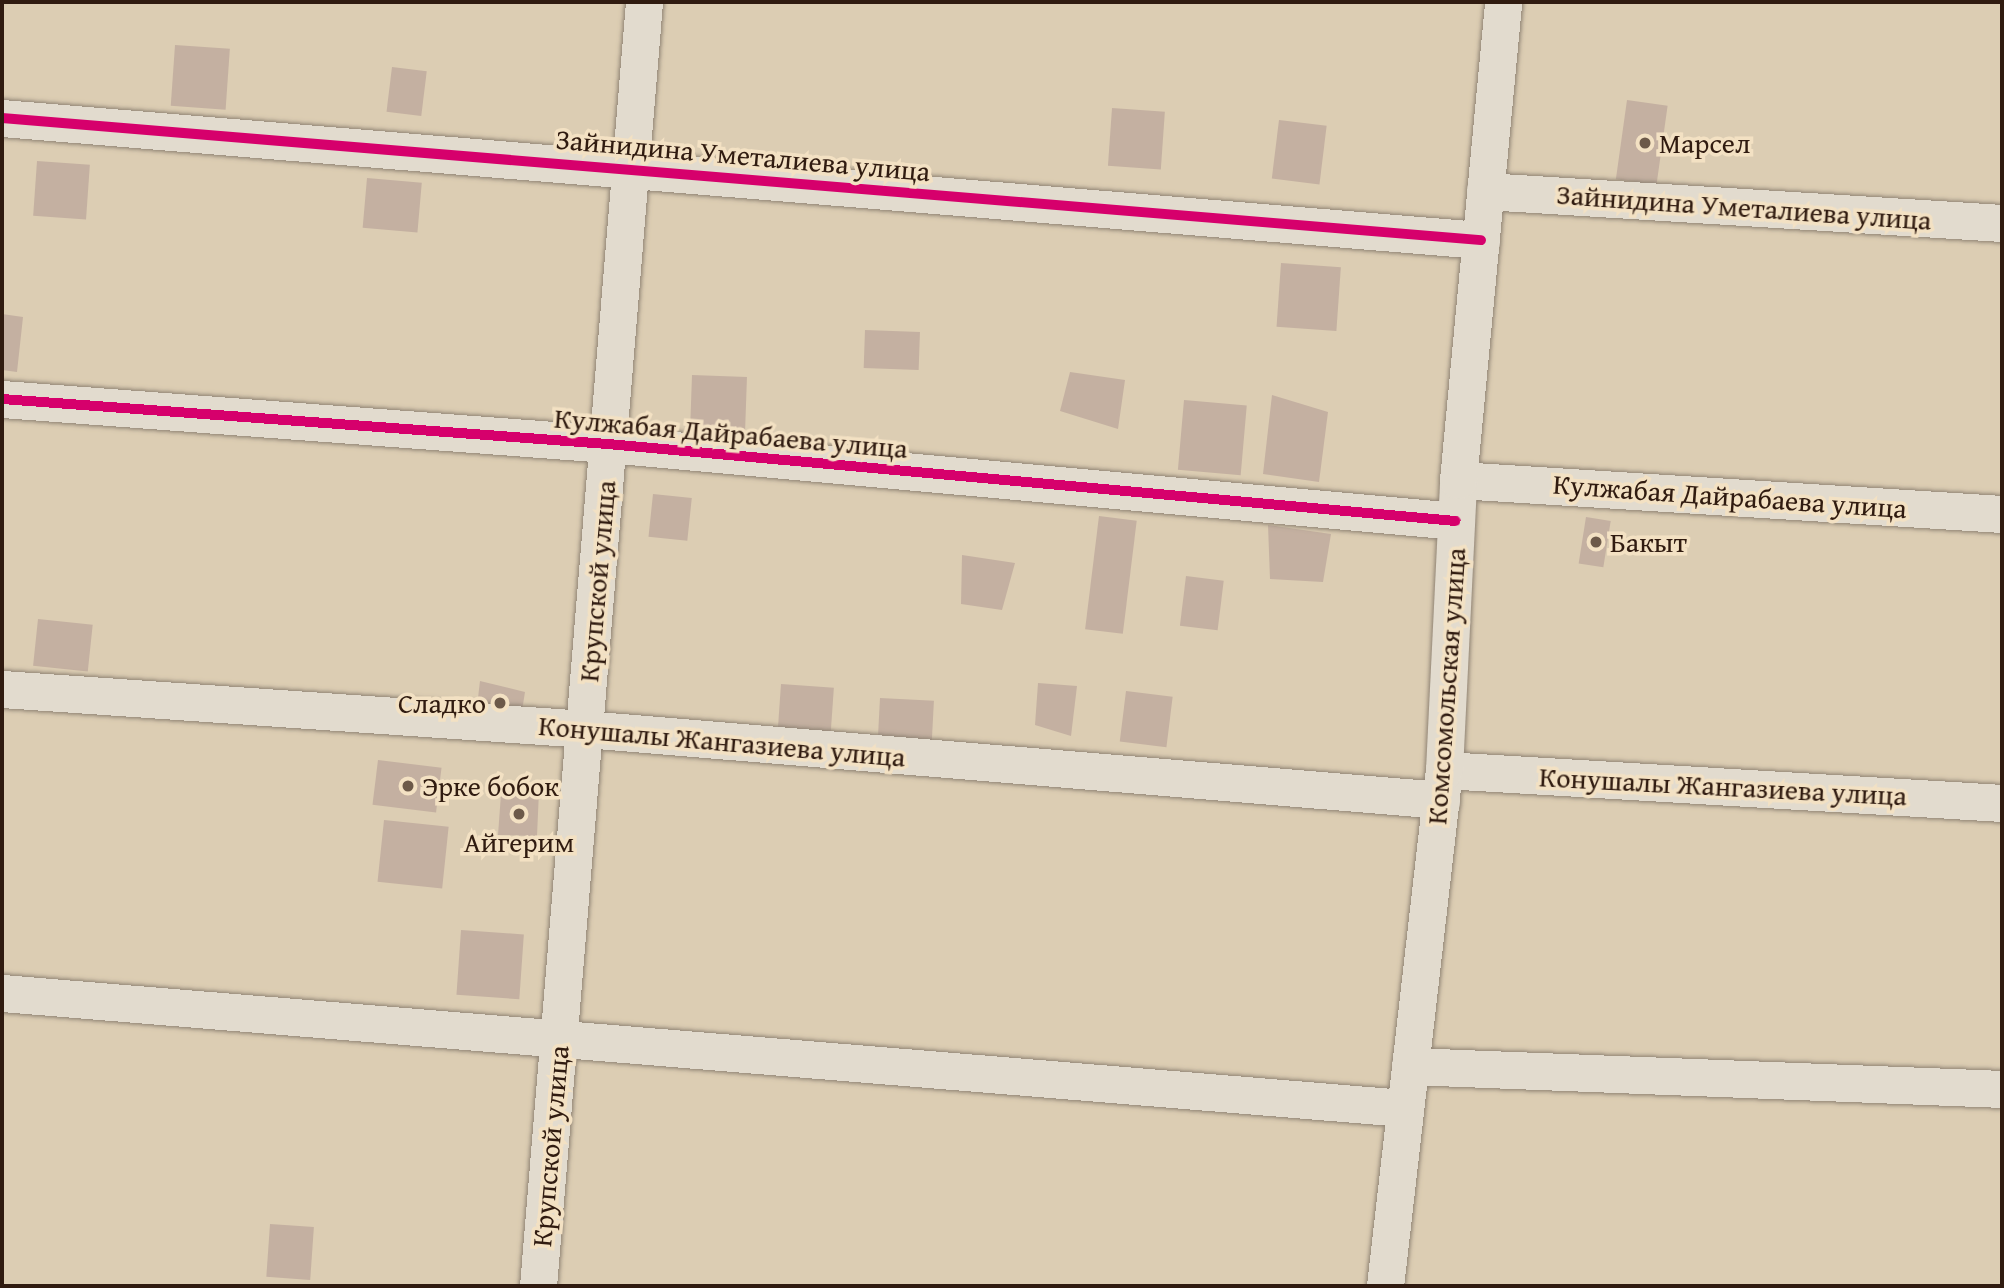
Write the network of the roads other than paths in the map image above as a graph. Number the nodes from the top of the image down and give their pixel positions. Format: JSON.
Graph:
{"nodes":[{"id":1,"x":644,"y":2,"type":"edge"},
{"id":2,"x":1503,"y":2,"type":"edge"},
{"id":3,"x":2,"y":118,"type":"edge"},
{"id":4,"x":631,"y":168,"type":"junction"},
{"id":5,"x":1485,"y":191,"type":"junction"},
{"id":6,"x":2002,"y":223,"type":"edge"},
{"id":7,"x":1481,"y":240,"type":"junction"},
{"id":8,"x":2,"y":399,"type":"edge"},
{"id":9,"x":608,"y":444,"type":"junction"},
{"id":10,"x":1458,"y":480,"type":"junction"},
{"id":11,"x":2002,"y":514,"type":"edge"},
{"id":12,"x":1456,"y":522,"type":"junction"},
{"id":13,"x":2,"y":689,"type":"edge"},
{"id":14,"x":585,"y":729,"type":"junction"},
{"id":15,"x":1442,"y":785,"type":"junction"},
{"id":16,"x":2002,"y":803,"type":"edge"},
{"id":17,"x":2,"y":993,"type":"edge"},
{"id":18,"x":559,"y":1040,"type":"junction"},
{"id":19,"x":1410,"y":1066,"type":"junction"},
{"id":20,"x":2002,"y":1089,"type":"edge"},
{"id":21,"x":1405,"y":1108,"type":"junction"},
{"id":22,"x":538,"y":1286,"type":"edge"},
{"id":23,"x":1385,"y":1286,"type":"edge"}],
"edges":[{"from":1,"to":4,"type":"street","name":"Крупской улица"},
{"from":2,"to":5,"type":"street","name":"Комсомольская улица"},
{"from":3,"to":4,"type":"street","name":"Зайнидина Уметалиева улица"},
{"from":4,"to":7,"type":"street","name":"Зайнидина Уметалиева улица"},
{"from":4,"to":9,"type":"street","name":"Крупской улица"},
{"from":5,"to":6,"type":"street","name":"Зайнидина Уметалиева улица"},
{"from":5,"to":7,"type":"street","name":"Комсомольская улица"},
{"from":7,"to":10,"type":"street","name":"Комсомольская улица"},
{"from":8,"to":9,"type":"street","name":"Кулжабая Дайрабаева улица"},
{"from":9,"to":12,"type":"street","name":"Кулжабая Дайрабаева улица"},
{"from":9,"to":14,"type":"street","name":"Крупской улица"},
{"from":10,"to":11,"type":"street","name":"Кулжабая Дайрабаева улица"},
{"from":10,"to":12,"type":"street","name":"Комсомольская улица"},
{"from":12,"to":15,"type":"street","name":"Комсомольская улица"},
{"from":13,"to":14,"type":"street","name":"Конушалы Жангазиева улица"},
{"from":14,"to":15,"type":"street","name":"Конушалы Жангазиева улица"},
{"from":14,"to":18,"type":"street","name":"Крупской улица"},
{"from":15,"to":16,"type":"street","name":"Конушалы Жангазиева улица"},
{"from":15,"to":19,"type":"street","name":"Комсомольская улица"},
{"from":17,"to":18,"type":"street"},
{"from":18,"to":21,"type":"street"},
{"from":18,"to":22,"type":"street","name":"Крупской улица"},
{"from":19,"to":20,"type":"street"},
{"from":19,"to":21,"type":"street","name":"Комсомольская улица"},
{"from":21,"to":23,"type":"street","name":"Комсомольская улица"}]}
